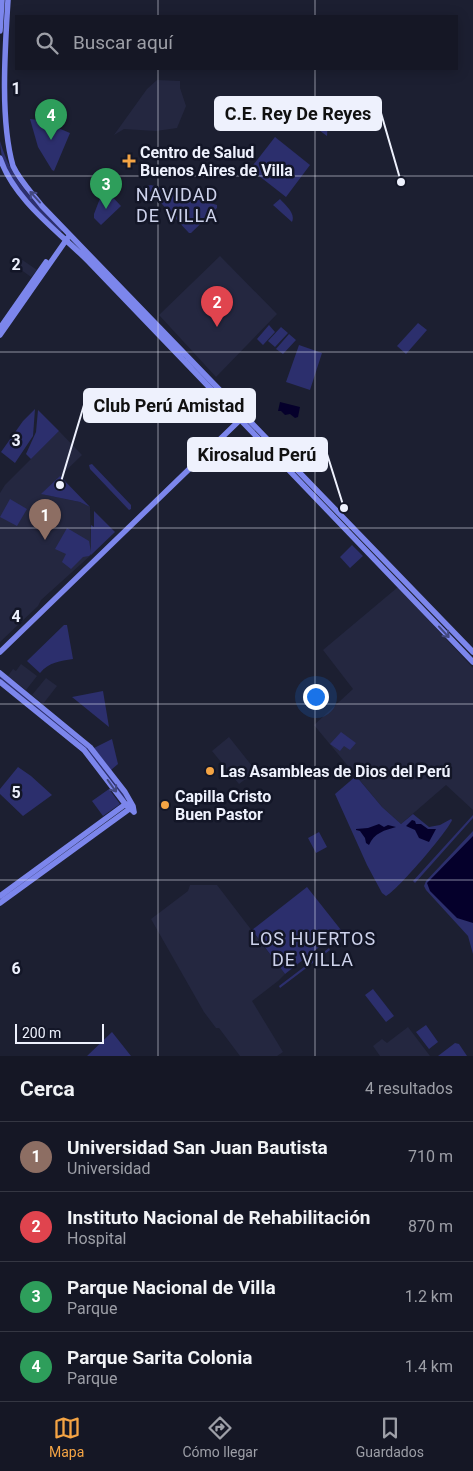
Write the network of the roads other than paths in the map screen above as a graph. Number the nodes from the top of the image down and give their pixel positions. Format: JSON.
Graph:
{"nodes":[{"id":1,"x":2,"y":0,"type":"edge"},
{"id":2,"x":8,"y":0,"type":"edge"},
{"id":3,"x":0,"y":31,"type":"edge"},
{"id":4,"x":1,"y":76,"type":"edge"},
{"id":5,"x":0,"y":110,"type":"edge"},
{"id":6,"x":0,"y":158,"type":"edge"},
{"id":7,"x":67,"y":236,"type":"junction"},
{"id":8,"x":0,"y":328,"type":"edge"},
{"id":9,"x":0,"y":335,"type":"edge"},
{"id":10,"x":242,"y":417,"type":"junction"},
{"id":11,"x":205,"y":452,"type":"junction"},
{"id":12,"x":401,"y":582,"type":"junction"},
{"id":13,"x":0,"y":647,"type":"edge"},
{"id":14,"x":0,"y":652,"type":"edge"},
{"id":15,"x":473,"y":652,"type":"edge"},
{"id":16,"x":473,"y":662,"type":"edge"},
{"id":17,"x":0,"y":673,"type":"edge"},
{"id":18,"x":0,"y":682,"type":"edge"},
{"id":19,"x":130,"y":806,"type":"junction"},
{"id":20,"x":0,"y":896,"type":"edge"},
{"id":21,"x":0,"y":902,"type":"edge"}],
"edges":[{"from":1,"to":3,"type":"main road"},
{"from":2,"to":4,"type":"main road"},
{"from":4,"to":5,"type":"main road"},
{"from":7,"to":5,"type":"main road","one_way":true},
{"from":6,"to":7,"type":"main road"},
{"from":7,"to":8,"type":"main road"},
{"from":7,"to":9,"type":"main road"},
{"from":7,"to":10,"type":"main road"},
{"from":10,"to":11,"type":"main road"},
{"from":10,"to":12,"type":"main road"},
{"from":11,"to":13,"type":"main road"},
{"from":11,"to":14,"type":"main road"},
{"from":12,"to":15,"type":"main road"},
{"from":12,"to":16,"type":"main road","one_way":true},
{"from":17,"to":19,"type":"main road"},
{"from":18,"to":19,"type":"main road","one_way":true},
{"from":19,"to":20,"type":"main road"},
{"from":19,"to":21,"type":"main road"}]}
